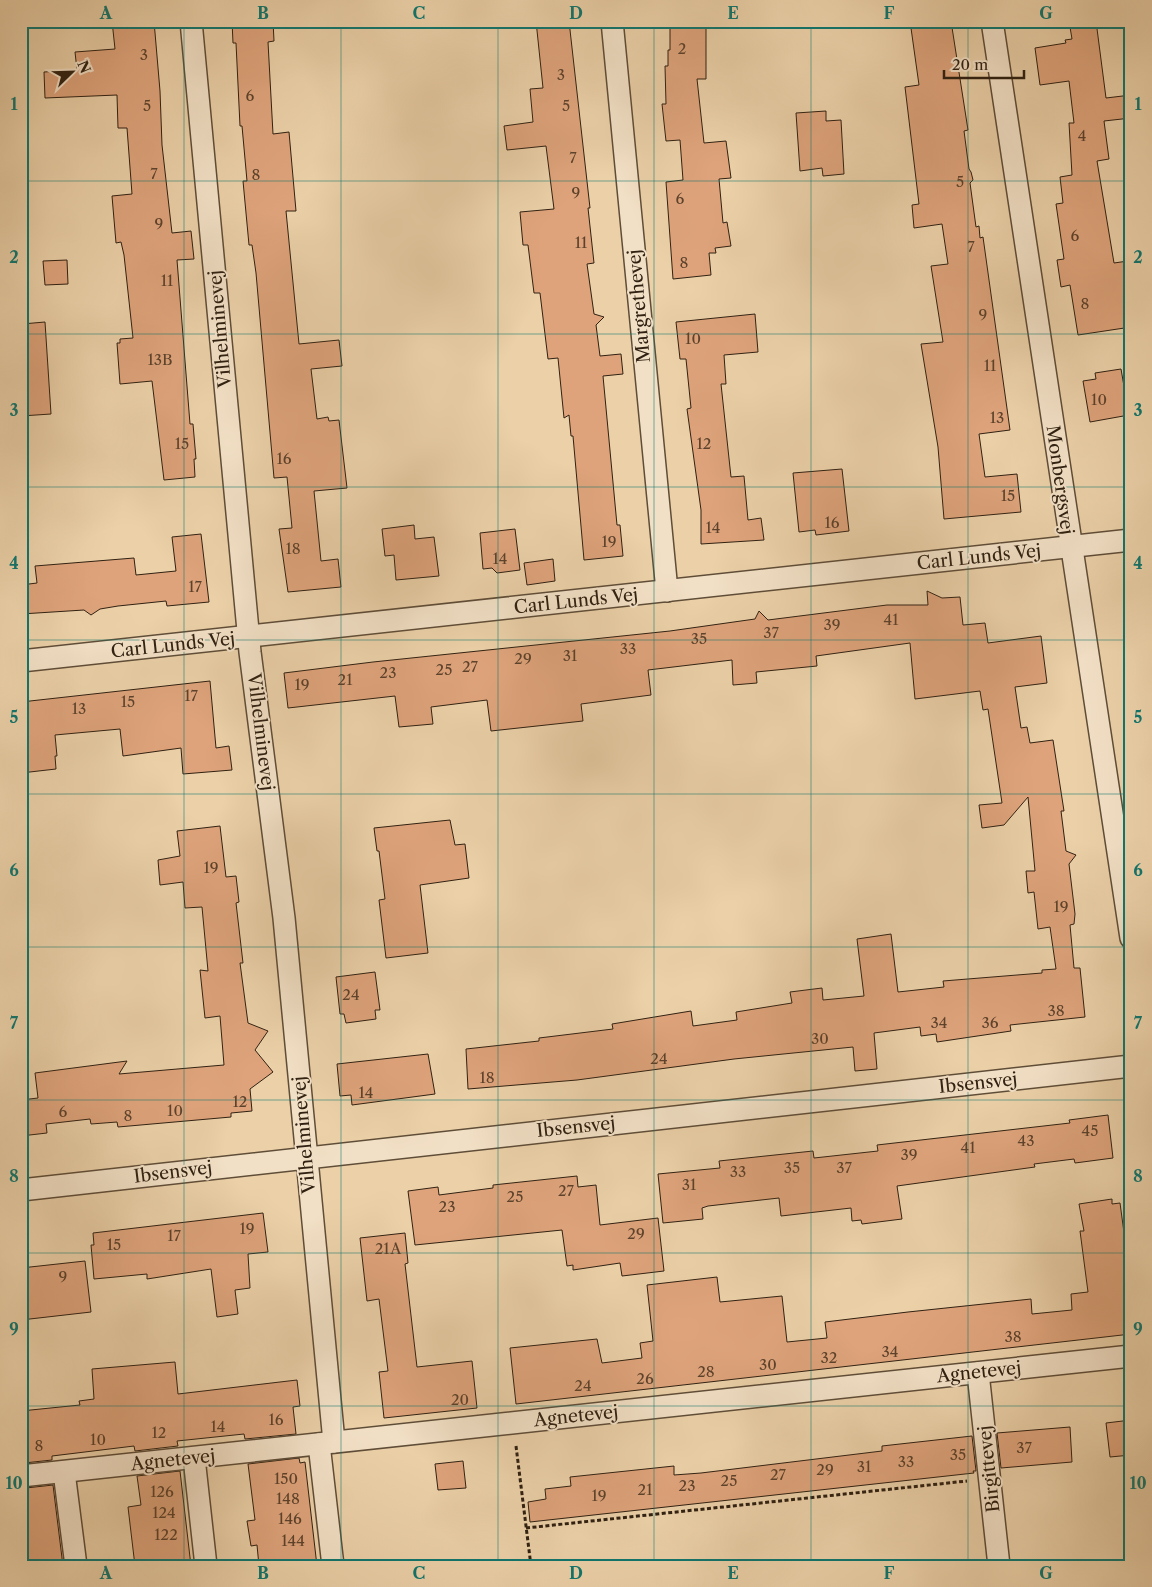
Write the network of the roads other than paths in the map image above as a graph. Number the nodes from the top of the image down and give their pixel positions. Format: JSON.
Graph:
{"nodes":[{"id":1,"x":191,"y":21,"type":"edge"},
{"id":2,"x":612,"y":21,"type":"edge"},
{"id":3,"x":992,"y":21,"type":"edge"},
{"id":4,"x":1131,"y":540,"type":"edge"},
{"id":5,"x":1070,"y":547,"type":"junction"},
{"id":6,"x":667,"y":591,"type":"junction"},
{"id":7,"x":250,"y":637,"type":"junction"},
{"id":8,"x":21,"y":661,"type":"edge"},
{"id":9,"x":1128,"y":904,"type":"edge"},
{"id":10,"x":1131,"y":938,"type":"edge"},
{"id":11,"x":1131,"y":1066,"type":"edge"},
{"id":12,"x":306,"y":1157,"type":"junction"},
{"id":13,"x":21,"y":1190,"type":"edge"},
{"id":14,"x":1131,"y":1356,"type":"edge"},
{"id":15,"x":978,"y":1372,"type":"junction"},
{"id":16,"x":327,"y":1443,"type":"junction"},
{"id":17,"x":194,"y":1458,"type":"junction"},
{"id":18,"x":64,"y":1472,"type":"junction"},
{"id":19,"x":21,"y":1476,"type":"edge"},
{"id":20,"x":76,"y":1566,"type":"edge"},
{"id":21,"x":206,"y":1566,"type":"edge"},
{"id":22,"x":333,"y":1566,"type":"edge"},
{"id":23,"x":999,"y":1566,"type":"edge"}],
"edges":[{"from":1,"to":7,"type":"street","name":"Vilhelminevej"},
{"from":2,"to":6,"type":"street","name":"Margrethevej"},
{"from":3,"to":5,"type":"street","name":"Monbergsvej"},
{"from":4,"to":5,"type":"street","name":"Carl Lunds Vej"},
{"from":5,"to":6,"type":"street","name":"Carl Lunds Vej"},
{"from":5,"to":9,"type":"street","name":"Monbergsvej"},
{"from":6,"to":7,"type":"street","name":"Carl Lunds Vej"},
{"from":7,"to":8,"type":"street","name":"Carl Lunds Vej"},
{"from":7,"to":12,"type":"street","name":"Vilhelminevej"},
{"from":9,"to":10,"type":"street","name":"Monbergsvej"},
{"from":11,"to":12,"type":"street","name":"Ibsensvej"},
{"from":12,"to":13,"type":"street","name":"Ibsensvej"},
{"from":12,"to":16,"type":"street","name":"Vilhelminevej"},
{"from":14,"to":15,"type":"street","name":"Agnetevej"},
{"from":15,"to":16,"type":"street","name":"Agnetevej"},
{"from":15,"to":23,"type":"street","name":"Birgittevej"},
{"from":16,"to":17,"type":"street","name":"Agnetevej"},
{"from":16,"to":22,"type":"street","name":"Vilhelminevej"},
{"from":17,"to":18,"type":"street","name":"Agnetevej"},
{"from":17,"to":21,"type":"street"},
{"from":18,"to":19,"type":"street","name":"Agnetevej"},
{"from":18,"to":20,"type":"street"}]}
